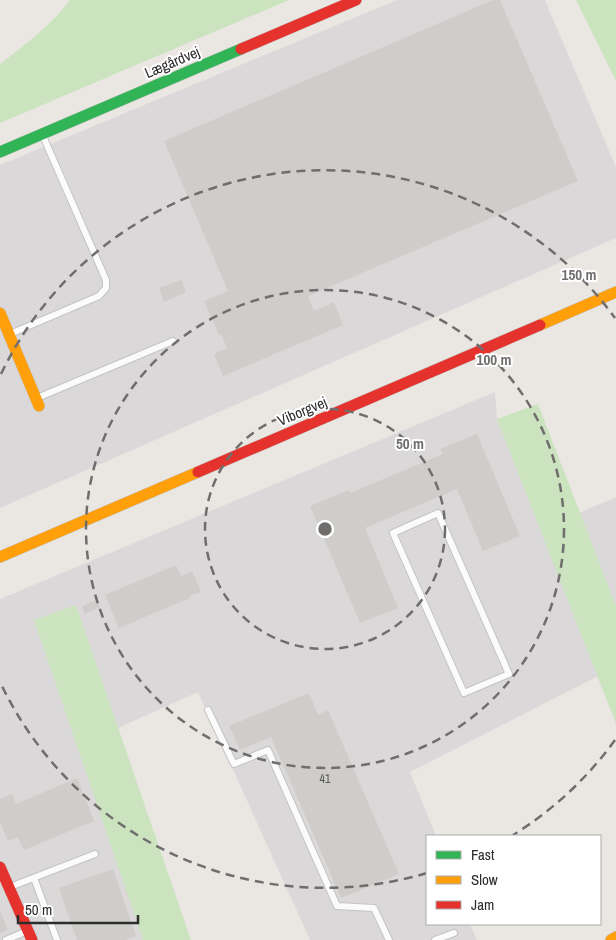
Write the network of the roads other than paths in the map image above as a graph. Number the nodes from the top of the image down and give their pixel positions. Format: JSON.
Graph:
{"nodes":[{"id":1,"x":356,"y":0,"type":"edge"},
{"id":2,"x":42,"y":134,"type":"junction"},
{"id":3,"x":0,"y":152,"type":"edge"},
{"id":4,"x":616,"y":292,"type":"edge"},
{"id":5,"x":0,"y":313,"type":"edge"},
{"id":6,"x":9,"y":335,"type":"junction"},
{"id":7,"x":173,"y":341,"type":"dead end"},
{"id":8,"x":38,"y":402,"type":"joint"},
{"id":9,"x":393,"y":533,"type":"joint"},
{"id":10,"x":0,"y":557,"type":"edge"},
{"id":11,"x":208,"y":710,"type":"dead end"},
{"id":12,"x":95,"y":854,"type":"dead end"},
{"id":13,"x":0,"y":867,"type":"edge"},
{"id":14,"x":34,"y":878,"type":"junction"},
{"id":15,"x":9,"y":887,"type":"junction"},
{"id":16,"x":454,"y":933,"type":"dead end"},
{"id":17,"x":30,"y":935,"type":"edge"},
{"id":18,"x":616,"y":937,"type":"edge"},
{"id":19,"x":6,"y":940,"type":"edge"},
{"id":20,"x":58,"y":940,"type":"edge"},
{"id":21,"x":389,"y":940,"type":"edge"},
{"id":22,"x":435,"y":940,"type":"edge"},
{"id":23,"x":611,"y":940,"type":"edge"}],
"edges":[{"from":1,"to":2,"type":"main road","name":"Lægårdvej"},
{"from":2,"to":3,"type":"main road","name":"Lægårdvej"},
{"from":2,"to":6,"type":"lane"},
{"from":4,"to":10,"type":"main road","name":"Viborgvej"},
{"from":5,"to":6,"type":"main road"},
{"from":6,"to":8,"type":"main road"},
{"from":7,"to":8,"type":"lane"},
{"from":9,"to":9,"type":"lane"},
{"from":11,"to":21,"type":"lane"},
{"from":12,"to":14,"type":"lane"},
{"from":13,"to":15,"type":"main road"},
{"from":14,"to":15,"type":"lane"},
{"from":14,"to":20,"type":"lane"},
{"from":15,"to":17,"type":"main road"},
{"from":16,"to":22,"type":"lane"},
{"from":17,"to":19,"type":"lane"},
{"from":18,"to":23,"type":"main road"}]}
